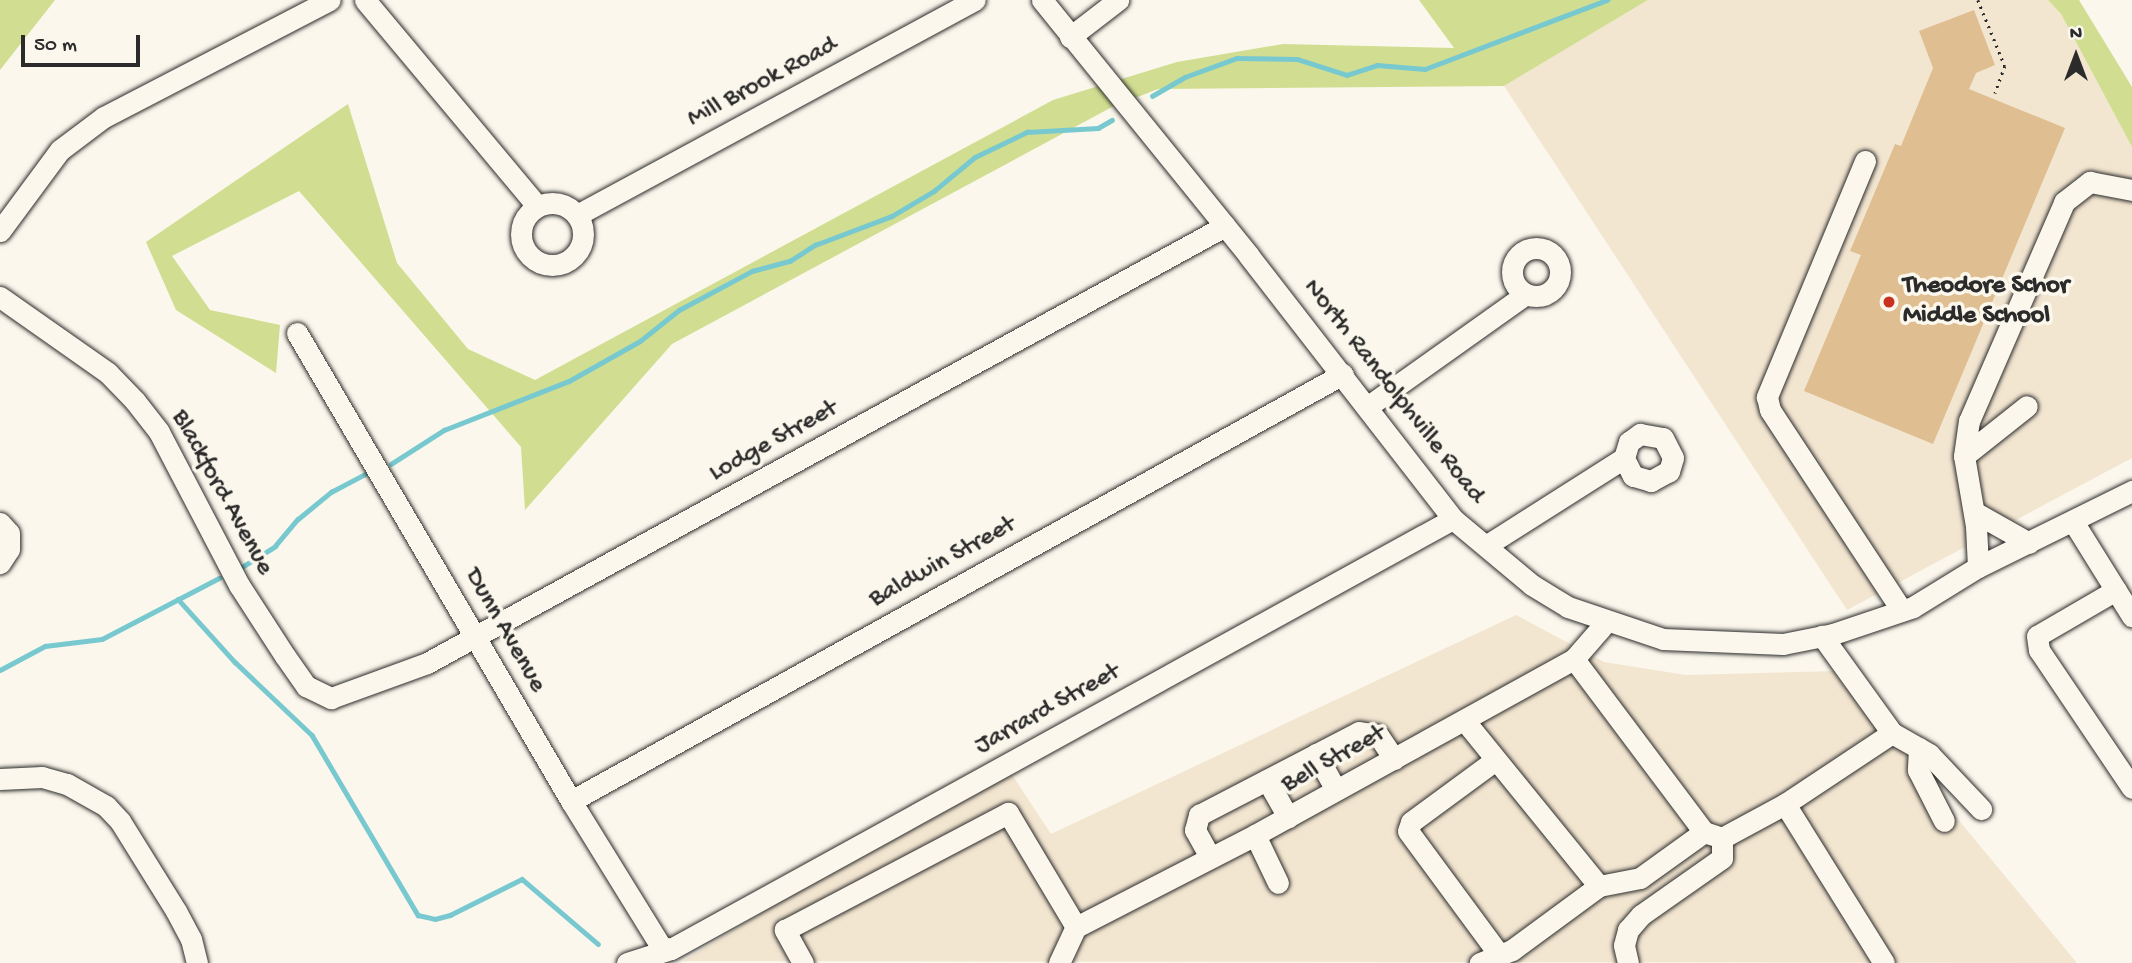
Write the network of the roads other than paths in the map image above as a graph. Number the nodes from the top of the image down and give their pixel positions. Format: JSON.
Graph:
{"nodes":[{"id":1,"x":330,"y":0,"type":"edge"},
{"id":2,"x":365,"y":0,"type":"edge"},
{"id":3,"x":975,"y":0,"type":"edge"},
{"id":4,"x":1042,"y":0,"type":"edge"},
{"id":5,"x":1118,"y":0,"type":"edge"},
{"id":6,"x":1070,"y":37,"type":"junction"},
{"id":7,"x":1865,"y":161,"type":"dead end"},
{"id":8,"x":2132,"y":190,"type":"edge"},
{"id":9,"x":537,"y":206,"type":"junction"},
{"id":10,"x":577,"y":215,"type":"junction"},
{"id":11,"x":1225,"y":226,"type":"junction"},
{"id":12,"x":0,"y":231,"type":"edge"},
{"id":13,"x":1526,"y":294,"type":"dead end"},
{"id":14,"x":0,"y":297,"type":"edge"},
{"id":15,"x":298,"y":332,"type":"dead end"},
{"id":16,"x":1343,"y":374,"type":"junction"},
{"id":17,"x":2027,"y":406,"type":"dead end"},
{"id":18,"x":1367,"y":407,"type":"junction"},
{"id":19,"x":1964,"y":456,"type":"junction"},
{"id":20,"x":1624,"y":458,"type":"dead end"},
{"id":21,"x":2132,"y":491,"type":"edge"},
{"id":22,"x":1974,"y":512,"type":"junction"},
{"id":23,"x":1453,"y":519,"type":"junction"},
{"id":24,"x":0,"y":523,"type":"edge"},
{"id":25,"x":2074,"y":523,"type":"junction"},
{"id":26,"x":2029,"y":543,"type":"junction"},
{"id":27,"x":1487,"y":545,"type":"junction"},
{"id":28,"x":0,"y":563,"type":"edge"},
{"id":29,"x":1978,"y":567,"type":"junction"},
{"id":30,"x":2116,"y":590,"type":"junction"},
{"id":31,"x":1902,"y":611,"type":"junction"},
{"id":32,"x":2132,"y":616,"type":"edge"},
{"id":33,"x":1606,"y":622,"type":"junction"},
{"id":34,"x":1822,"y":636,"type":"junction"},
{"id":35,"x":474,"y":638,"type":"junction"},
{"id":36,"x":1574,"y":659,"type":"junction"},
{"id":37,"x":344,"y":695,"type":"joint"},
{"id":38,"x":1464,"y":720,"type":"junction"},
{"id":39,"x":1892,"y":733,"type":"junction"},
{"id":40,"x":1919,"y":748,"type":"junction"},
{"id":41,"x":1316,"y":754,"type":"junction"},
{"id":42,"x":1394,"y":759,"type":"junction"},
{"id":43,"x":1494,"y":761,"type":"junction"},
{"id":44,"x":0,"y":779,"type":"edge"},
{"id":45,"x":1267,"y":780,"type":"junction"},
{"id":46,"x":2132,"y":788,"type":"edge"},
{"id":47,"x":1336,"y":790,"type":"junction"},
{"id":48,"x":571,"y":801,"type":"junction"},
{"id":49,"x":1785,"y":804,"type":"junction"},
{"id":50,"x":1982,"y":809,"type":"dead end"},
{"id":51,"x":1288,"y":817,"type":"junction"},
{"id":52,"x":1944,"y":821,"type":"dead end"},
{"id":53,"x":1255,"y":835,"type":"junction"},
{"id":54,"x":1713,"y":835,"type":"junction"},
{"id":55,"x":1210,"y":857,"type":"junction"},
{"id":56,"x":1278,"y":883,"type":"dead end"},
{"id":57,"x":1599,"y":886,"type":"junction"},
{"id":58,"x":1076,"y":927,"type":"junction"},
{"id":59,"x":671,"y":949,"type":"junction"},
{"id":60,"x":1490,"y":959,"type":"edge"},
{"id":61,"x":197,"y":963,"type":"edge"},
{"id":62,"x":627,"y":963,"type":"edge"},
{"id":63,"x":803,"y":963,"type":"edge"},
{"id":64,"x":1059,"y":963,"type":"edge"},
{"id":65,"x":1628,"y":963,"type":"edge"},
{"id":66,"x":1884,"y":963,"type":"edge"}],
"edges":[{"from":1,"to":12,"type":"street"},
{"from":2,"to":9,"type":"street"},
{"from":3,"to":10,"type":"street","name":"Mill Brook Road"},
{"from":4,"to":6,"type":"street","name":"North Randolphville Road"},
{"from":5,"to":6,"type":"street"},
{"from":6,"to":11,"type":"street","name":"North Randolphville Road"},
{"from":7,"to":31,"type":"street"},
{"from":8,"to":19,"type":"street"},
{"from":9,"to":10,"type":"street"},
{"from":9,"to":10,"type":"street"},
{"from":11,"to":16,"type":"street","name":"North Randolphville Road"},
{"from":11,"to":35,"type":"street","name":"Lodge Street"},
{"from":13,"to":18,"type":"street"},
{"from":14,"to":37,"type":"street","name":"Blackford Avenue"},
{"from":15,"to":35,"type":"street","name":"Dunn Avenue"},
{"from":16,"to":18,"type":"street","name":"North Randolphville Road"},
{"from":16,"to":48,"type":"street","name":"Baldwin Street"},
{"from":17,"to":19,"type":"street"},
{"from":18,"to":23,"type":"street","name":"North Randolphville Road"},
{"from":19,"to":22,"type":"street"},
{"from":20,"to":27,"type":"street"},
{"from":21,"to":25,"type":"street","name":"North Randolphville Road"},
{"from":22,"to":26,"type":"street"},
{"from":22,"to":29,"type":"street"},
{"from":23,"to":27,"type":"street","name":"North Randolphville Road"},
{"from":23,"to":59,"type":"street","name":"Jarrard Street"},
{"from":24,"to":28,"type":"street"},
{"from":25,"to":26,"type":"street","name":"North Randolphville Road"},
{"from":25,"to":30,"type":"street"},
{"from":26,"to":29,"type":"street","name":"North Randolphville Road"},
{"from":27,"to":33,"type":"street","name":"North Randolphville Road"},
{"from":29,"to":31,"type":"street","name":"North Randolphville Road"},
{"from":30,"to":32,"type":"street"},
{"from":30,"to":46,"type":"street"},
{"from":31,"to":34,"type":"street","name":"North Randolphville Road"},
{"from":33,"to":34,"type":"street","name":"North Randolphville Road"},
{"from":33,"to":36,"type":"street","name":"Bell Street"},
{"from":34,"to":39,"type":"street"},
{"from":35,"to":37,"type":"street","name":"Lodge Street"},
{"from":35,"to":48,"type":"street","name":"Dunn Avenue"},
{"from":36,"to":38,"type":"street","name":"Bell Street"},
{"from":36,"to":54,"type":"street"},
{"from":38,"to":42,"type":"street","name":"Bell Street"},
{"from":38,"to":43,"type":"street"},
{"from":39,"to":40,"type":"street"},
{"from":39,"to":49,"type":"street"},
{"from":40,"to":50,"type":"street"},
{"from":40,"to":52,"type":"street"},
{"from":41,"to":42,"type":"street"},
{"from":41,"to":45,"type":"street"},
{"from":41,"to":47,"type":"street"},
{"from":42,"to":47,"type":"street","name":"Bell Street"},
{"from":43,"to":57,"type":"street"},
{"from":43,"to":60,"type":"street"},
{"from":44,"to":61,"type":"street"},
{"from":45,"to":51,"type":"street"},
{"from":45,"to":55,"type":"street"},
{"from":47,"to":51,"type":"street","name":"Bell Street"},
{"from":48,"to":59,"type":"street","name":"Dunn Avenue"},
{"from":49,"to":54,"type":"street"},
{"from":49,"to":66,"type":"street"},
{"from":51,"to":53,"type":"street","name":"Bell Street"},
{"from":53,"to":55,"type":"street","name":"Bell Street"},
{"from":53,"to":56,"type":"street"},
{"from":54,"to":57,"type":"street"},
{"from":54,"to":65,"type":"street"},
{"from":55,"to":58,"type":"street","name":"Bell Street"},
{"from":57,"to":60,"type":"street"},
{"from":58,"to":63,"type":"street"},
{"from":58,"to":64,"type":"street"},
{"from":59,"to":62,"type":"street","name":"Jarrard Street"}]}
